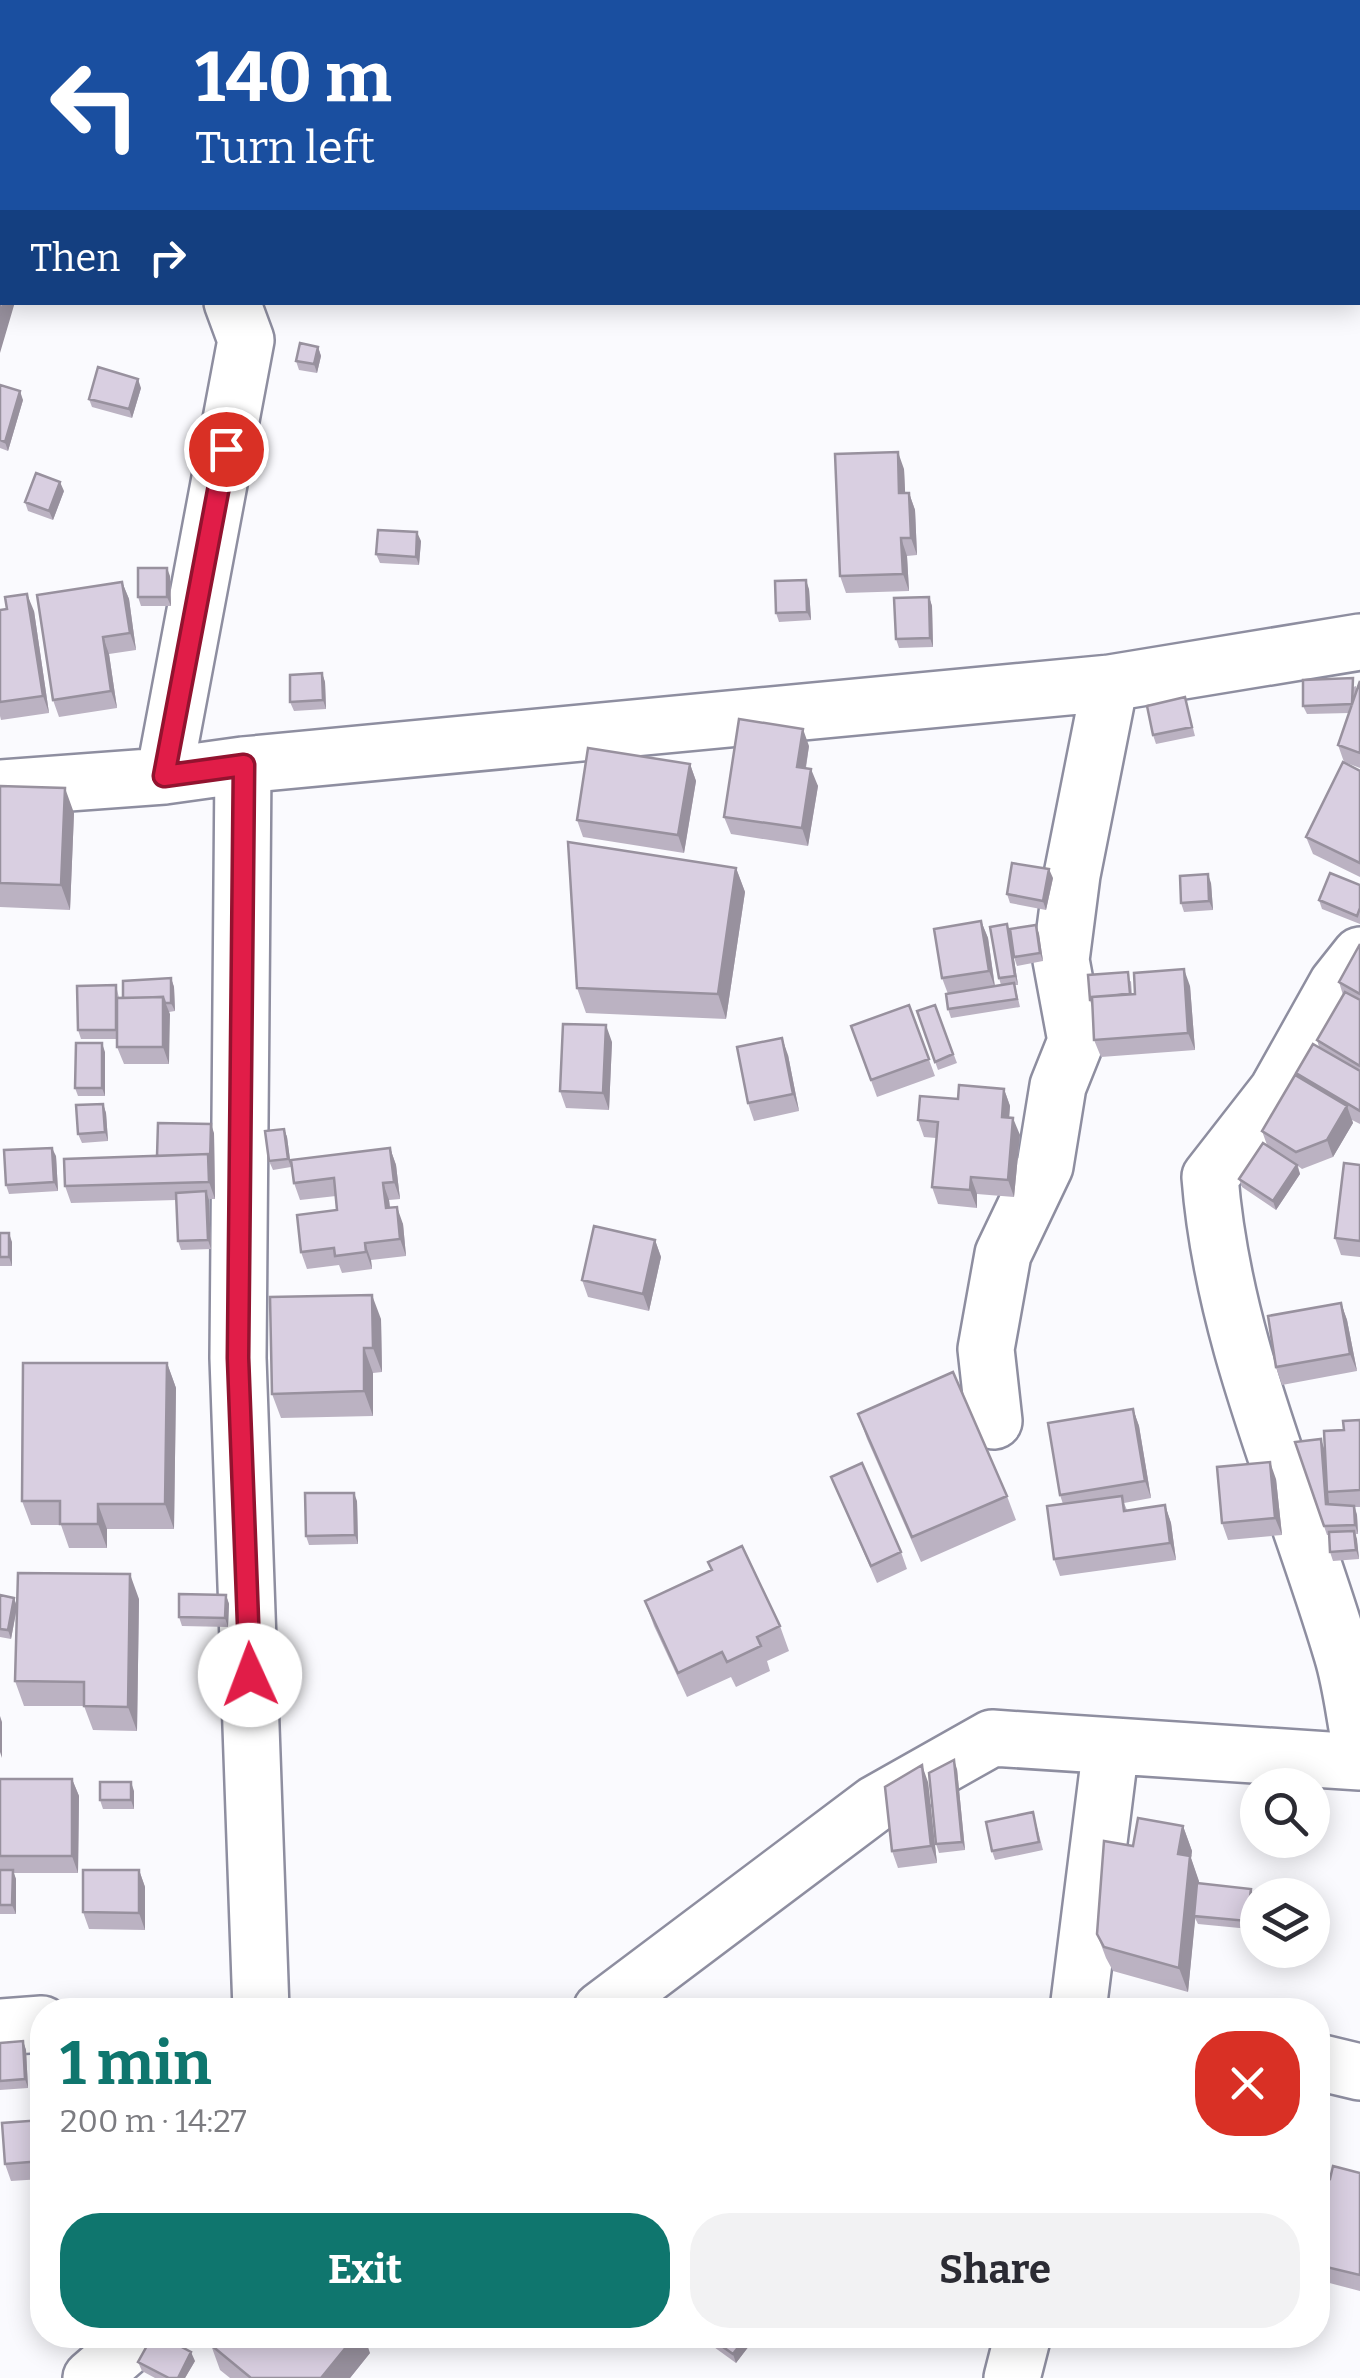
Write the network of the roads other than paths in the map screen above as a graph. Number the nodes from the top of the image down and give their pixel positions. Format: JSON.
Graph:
{"nodes":[{"id":1,"x":233,"y":305,"type":"edge"},
{"id":2,"x":1360,"y":642,"type":"edge"},
{"id":3,"x":1110,"y":683,"type":"junction"},
{"id":4,"x":244,"y":765,"type":"junction"},
{"id":5,"x":164,"y":776,"type":"junction"},
{"id":6,"x":0,"y":788,"type":"edge"},
{"id":7,"x":1360,"y":955,"type":"edge"},
{"id":8,"x":994,"y":1420,"type":"dead end"},
{"id":9,"x":1360,"y":1744,"type":"edge"},
{"id":10,"x":1111,"y":1746,"type":"junction"},
{"id":11,"x":1360,"y":1762,"type":"edge"},
{"id":12,"x":261,"y":1998,"type":"edge"},
{"id":13,"x":617,"y":1998,"type":"edge"},
{"id":14,"x":1080,"y":1998,"type":"edge"},
{"id":15,"x":30,"y":2025,"type":"edge"},
{"id":16,"x":0,"y":2026,"type":"edge"},
{"id":17,"x":1330,"y":2065,"type":"edge"},
{"id":18,"x":1360,"y":2072,"type":"edge"},
{"id":19,"x":127,"y":2348,"type":"edge"},
{"id":20,"x":1020,"y":2348,"type":"edge"},
{"id":21,"x":98,"y":2376,"type":"edge"},
{"id":22,"x":1012,"y":2378,"type":"edge"}],
"edges":[{"from":1,"to":5,"type":"street"},
{"from":2,"to":3,"type":"street"},
{"from":3,"to":4,"type":"street"},
{"from":3,"to":8,"type":"street"},
{"from":4,"to":5,"type":"street"},
{"from":4,"to":12,"type":"street"},
{"from":5,"to":6,"type":"street"},
{"from":7,"to":9,"type":"street"},
{"from":10,"to":11,"type":"street"},
{"from":10,"to":13,"type":"street"},
{"from":10,"to":14,"type":"street"},
{"from":15,"to":16,"type":"street"},
{"from":17,"to":18,"type":"street"},
{"from":19,"to":21,"type":"street"},
{"from":20,"to":22,"type":"street"}]}
